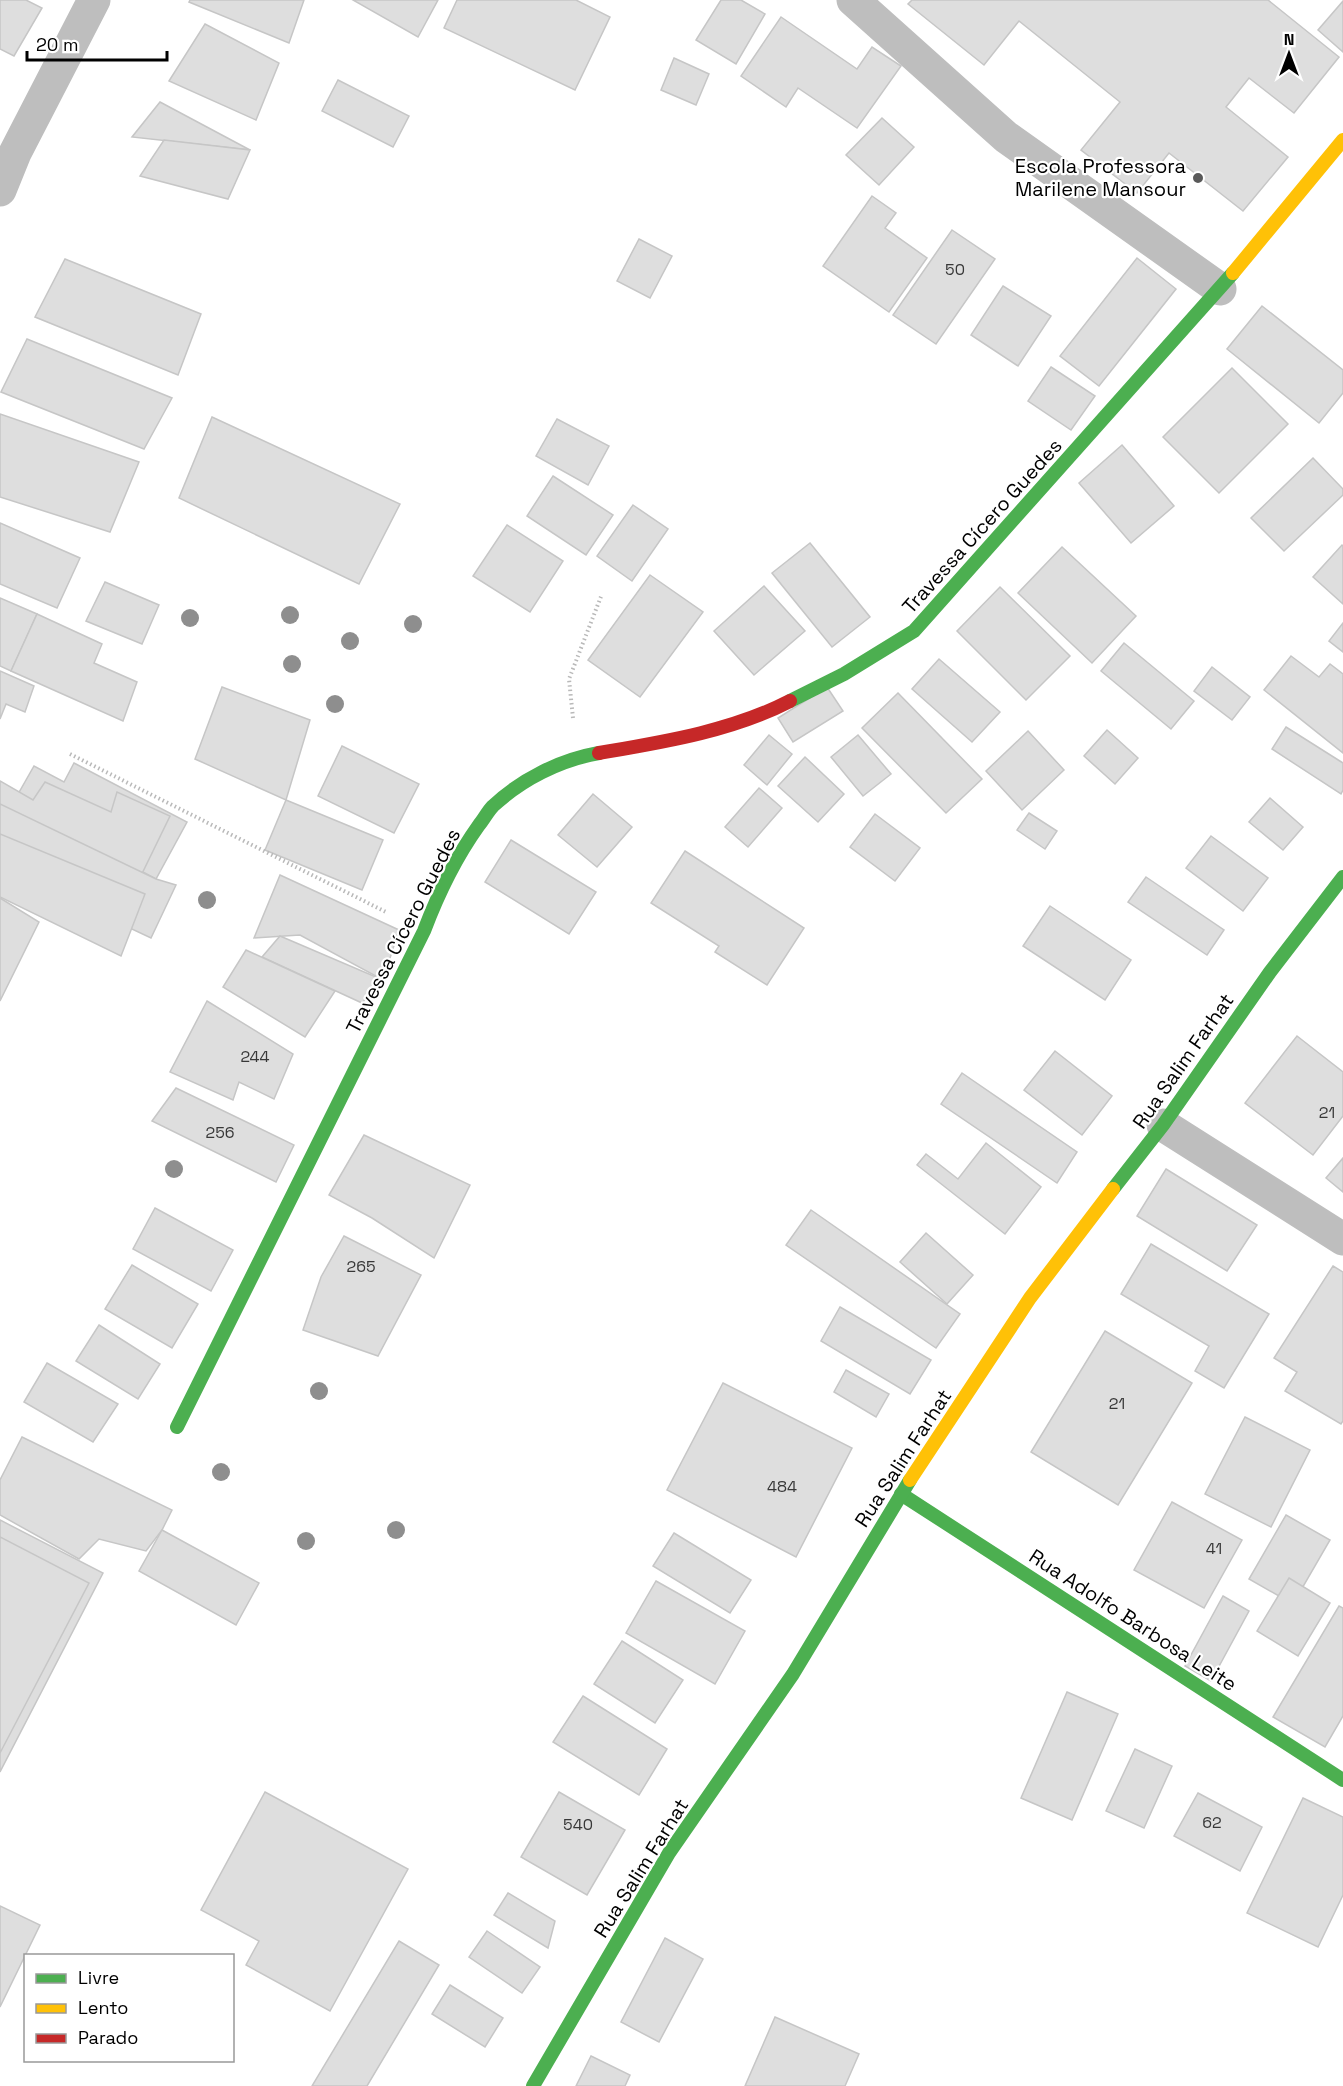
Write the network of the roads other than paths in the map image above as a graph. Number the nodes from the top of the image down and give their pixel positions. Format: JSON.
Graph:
{"nodes":[{"id":1,"x":94,"y":0,"type":"edge"},
{"id":2,"x":853,"y":0,"type":"edge"},
{"id":3,"x":1343,"y":140,"type":"edge"},
{"id":4,"x":0,"y":190,"type":"edge"},
{"id":5,"x":1220,"y":290,"type":"junction"},
{"id":6,"x":1343,"y":877,"type":"edge"},
{"id":7,"x":1163,"y":1125,"type":"junction"},
{"id":8,"x":1343,"y":1239,"type":"edge"},
{"id":9,"x":177,"y":1427,"type":"dead end"},
{"id":10,"x":901,"y":1494,"type":"junction"},
{"id":11,"x":1343,"y":1779,"type":"edge"},
{"id":12,"x":533,"y":2086,"type":"edge"}],
"edges":[{"from":1,"to":4,"type":"street"},
{"from":2,"to":5,"type":"street"},
{"from":3,"to":5,"type":"street","name":"Travessa Cícero Guedes"},
{"from":5,"to":9,"type":"street","name":"Travessa Cícero Guedes"},
{"from":6,"to":7,"type":"street","name":"Rua Salim Farhat"},
{"from":7,"to":8,"type":"street"},
{"from":7,"to":10,"type":"street","name":"Rua Salim Farhat"},
{"from":10,"to":11,"type":"street","name":"Rua Adolfo Barbosa Leite"},
{"from":10,"to":12,"type":"street","name":"Rua Salim Farhat"}]}
